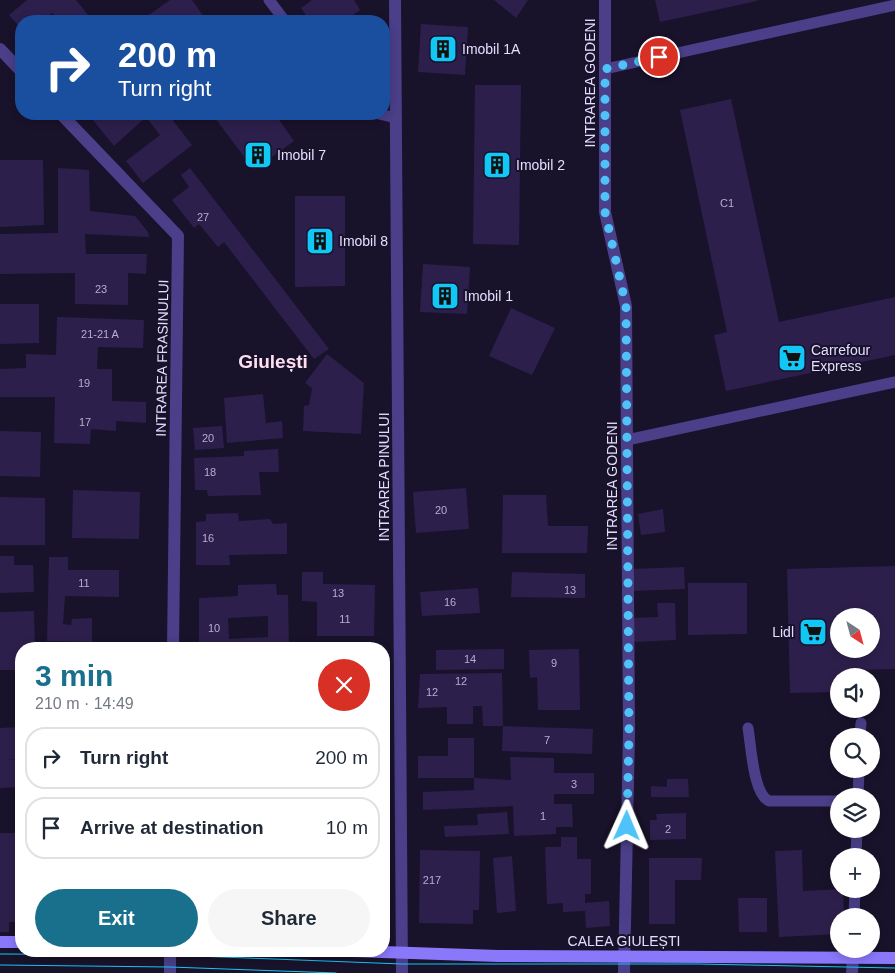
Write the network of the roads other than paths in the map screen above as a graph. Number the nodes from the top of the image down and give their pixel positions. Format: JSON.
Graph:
{"nodes":[{"id":1,"x":269,"y":0,"type":"edge"},
{"id":2,"x":395,"y":0,"type":"edge"},
{"id":3,"x":605,"y":0,"type":"edge"},
{"id":4,"x":895,"y":6,"type":"edge"},
{"id":5,"x":280,"y":15,"type":"edge"},
{"id":6,"x":0,"y":49,"type":"edge"},
{"id":7,"x":15,"y":65,"type":"edge"},
{"id":8,"x":605,"y":69,"type":"junction"},
{"id":9,"x":390,"y":117,"type":"edge"},
{"id":10,"x":396,"y":118,"type":"junction"},
{"id":11,"x":67,"y":120,"type":"edge"},
{"id":12,"x":895,"y":382,"type":"edge"},
{"id":13,"x":627,"y":440,"type":"junction"},
{"id":14,"x":174,"y":642,"type":"edge"},
{"id":15,"x":861,"y":723,"type":"dead end"},
{"id":16,"x":748,"y":728,"type":"dead end"},
{"id":17,"x":861,"y":728,"type":"edge"},
{"id":18,"x":830,"y":801,"type":"edge"},
{"id":19,"x":0,"y":942,"type":"edge"},
{"id":20,"x":15,"y":942,"type":"edge"},
{"id":21,"x":390,"y":952,"type":"edge"},
{"id":22,"x":402,"y":953,"type":"junction"},
{"id":23,"x":830,"y":953,"type":"edge"},
{"id":24,"x":625,"y":955,"type":"junction"},
{"id":25,"x":880,"y":956,"type":"edge"},
{"id":26,"x":170,"y":957,"type":"edge"},
{"id":27,"x":853,"y":958,"type":"edge"},
{"id":28,"x":895,"y":958,"type":"edge"},
{"id":29,"x":170,"y":973,"type":"edge"},
{"id":30,"x":402,"y":973,"type":"edge"},
{"id":31,"x":624,"y":973,"type":"edge"},
{"id":32,"x":852,"y":973,"type":"edge"}],
"edges":[{"from":1,"to":5,"type":"lane"},
{"from":2,"to":10,"type":"street","name":"INTRAREA PINULUI"},
{"from":3,"to":8,"type":"street","name":"INTRAREA GODENI"},
{"from":4,"to":8,"type":"lane"},
{"from":6,"to":7,"type":"street"},
{"from":8,"to":13,"type":"street","name":"INTRAREA GODENI"},
{"from":9,"to":10,"type":"lane"},
{"from":10,"to":22,"type":"street","name":"INTRAREA PINULUI"},
{"from":11,"to":14,"type":"street","name":"INTRAREA FRASINULUI"},
{"from":12,"to":13,"type":"lane"},
{"from":13,"to":24,"type":"street","name":"INTRAREA GODENI"},
{"from":15,"to":17,"type":"lane"},
{"from":16,"to":18,"type":"lane"},
{"from":19,"to":20,"type":"main road"},
{"from":21,"to":22,"type":"main road","name":"CALEA GIULEȘTI"},
{"from":22,"to":24,"type":"main road","name":"CALEA GIULEȘTI"},
{"from":22,"to":30,"type":"street","name":"INTRAREA PINULUI"},
{"from":23,"to":24,"type":"main road","name":"CALEA GIULEȘTI"},
{"from":24,"to":31,"type":"street","name":"INTRAREA GODENI"},
{"from":25,"to":28,"type":"main road","name":"CALEA GIULEȘTI"},
{"from":26,"to":29,"type":"street"},
{"from":27,"to":32,"type":"street"}]}
